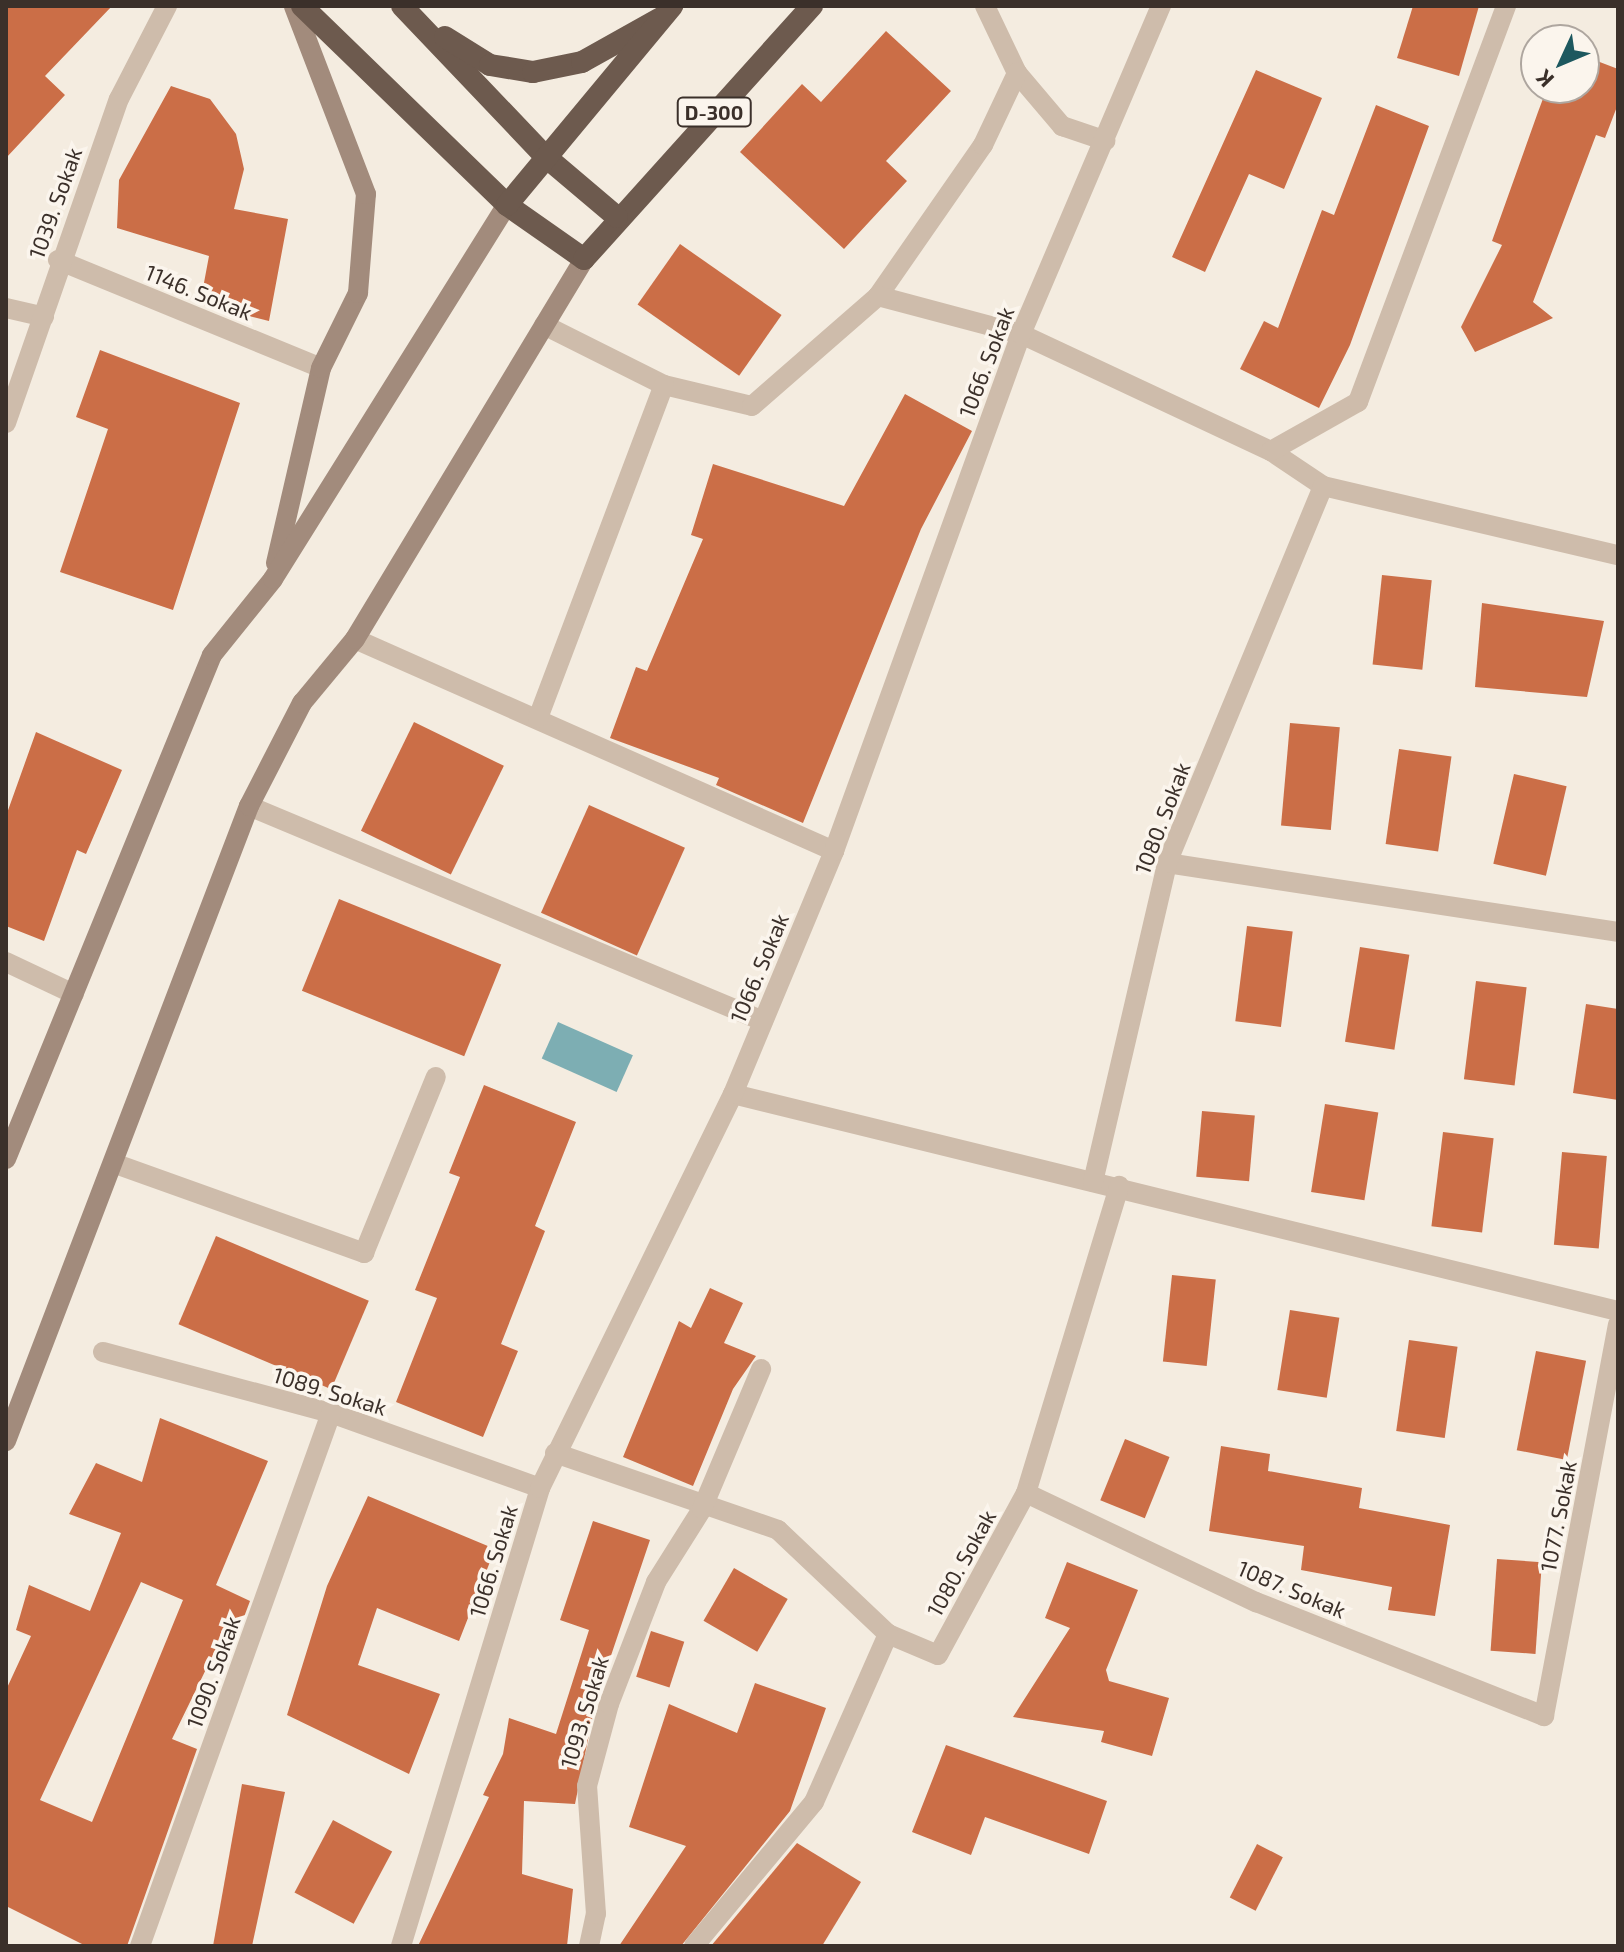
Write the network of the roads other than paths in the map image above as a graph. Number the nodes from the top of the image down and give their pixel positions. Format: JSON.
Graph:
{"nodes":[{"id":1,"x":167,"y":6,"type":"edge"},
{"id":2,"x":294,"y":6,"type":"edge"},
{"id":3,"x":302,"y":6,"type":"edge"},
{"id":4,"x":402,"y":6,"type":"edge"},
{"id":5,"x":812,"y":6,"type":"edge"},
{"id":6,"x":985,"y":6,"type":"edge"},
{"id":7,"x":1161,"y":6,"type":"edge"},
{"id":8,"x":1506,"y":6,"type":"edge"},
{"id":9,"x":665,"y":12,"type":"edge"},
{"id":10,"x":419,"y":22,"type":"junction"},
{"id":11,"x":1017,"y":73,"type":"junction"},
{"id":12,"x":1106,"y":141,"type":"junction"},
{"id":13,"x":546,"y":157,"type":"junction"},
{"id":14,"x":507,"y":205,"type":"junction"},
{"id":15,"x":617,"y":217,"type":"junction"},
{"id":16,"x":584,"y":259,"type":"junction"},
{"id":17,"x":58,"y":260,"type":"junction"},
{"id":18,"x":878,"y":296,"type":"junction"},
{"id":19,"x":6,"y":308,"type":"edge"},
{"id":20,"x":44,"y":317,"type":"junction"},
{"id":21,"x":544,"y":325,"type":"junction"},
{"id":22,"x":1021,"y":334,"type":"junction"},
{"id":23,"x":321,"y":368,"type":"junction"},
{"id":24,"x":664,"y":385,"type":"junction"},
{"id":25,"x":6,"y":423,"type":"edge"},
{"id":26,"x":1271,"y":451,"type":"junction"},
{"id":27,"x":1323,"y":486,"type":"junction"},
{"id":28,"x":1618,"y":555,"type":"edge"},
{"id":29,"x":273,"y":579,"type":"junction"},
{"id":30,"x":355,"y":639,"type":"junction"},
{"id":31,"x":538,"y":718,"type":"junction"},
{"id":32,"x":249,"y":806,"type":"junction"},
{"id":33,"x":834,"y":851,"type":"junction"},
{"id":34,"x":1167,"y":863,"type":"junction"},
{"id":35,"x":1618,"y":932,"type":"edge"},
{"id":36,"x":6,"y":962,"type":"edge"},
{"id":37,"x":74,"y":994,"type":"junction"},
{"id":38,"x":763,"y":1021,"type":"junction"},
{"id":39,"x":436,"y":1077,"type":"dead end"},
{"id":40,"x":733,"y":1094,"type":"junction"},
{"id":41,"x":6,"y":1159,"type":"edge"},
{"id":42,"x":113,"y":1163,"type":"junction"},
{"id":43,"x":1093,"y":1182,"type":"junction"},
{"id":44,"x":1119,"y":1186,"type":"junction"},
{"id":45,"x":1618,"y":1311,"type":"edge"},
{"id":46,"x":1618,"y":1325,"type":"edge"},
{"id":47,"x":103,"y":1352,"type":"dead end"},
{"id":48,"x":761,"y":1369,"type":"dead end"},
{"id":49,"x":331,"y":1413,"type":"junction"},
{"id":50,"x":6,"y":1441,"type":"edge"},
{"id":51,"x":555,"y":1453,"type":"junction"},
{"id":52,"x":540,"y":1488,"type":"junction"},
{"id":53,"x":1026,"y":1493,"type":"junction"},
{"id":54,"x":702,"y":1509,"type":"junction"},
{"id":55,"x":888,"y":1634,"type":"junction"},
{"id":56,"x":1544,"y":1716,"type":"joint"},
{"id":57,"x":140,"y":1946,"type":"edge"},
{"id":58,"x":401,"y":1946,"type":"edge"},
{"id":59,"x":589,"y":1946,"type":"edge"},
{"id":60,"x":694,"y":1946,"type":"edge"}],
"edges":[{"from":1,"to":17,"type":"street","name":"1039. Sokak"},
{"from":2,"to":23,"type":"main road"},
{"from":3,"to":14,"type":"highway"},
{"from":4,"to":10,"type":"highway"},
{"from":5,"to":15,"type":"highway","number":"D-300"},
{"from":6,"to":11,"type":"street"},
{"from":7,"to":12,"type":"street","name":"1066. Sokak"},
{"from":8,"to":26,"type":"street"},
{"from":9,"to":10,"type":"highway"},
{"from":9,"to":13,"type":"highway"},
{"from":10,"to":13,"type":"highway"},
{"from":11,"to":12,"type":"street"},
{"from":11,"to":18,"type":"street"},
{"from":12,"to":22,"type":"street","name":"1066. Sokak"},
{"from":13,"to":14,"type":"highway"},
{"from":13,"to":15,"type":"highway"},
{"from":14,"to":16,"type":"highway"},
{"from":14,"to":29,"type":"main road"},
{"from":15,"to":16,"type":"highway","number":"D-300"},
{"from":16,"to":21,"type":"main road"},
{"from":17,"to":20,"type":"street","name":"1039. Sokak"},
{"from":17,"to":23,"type":"street","name":"1146. Sokak"},
{"from":18,"to":22,"type":"street"},
{"from":18,"to":24,"type":"street"},
{"from":19,"to":20,"type":"street"},
{"from":20,"to":25,"type":"street","name":"1039. Sokak"},
{"from":21,"to":24,"type":"street"},
{"from":21,"to":30,"type":"main road"},
{"from":22,"to":26,"type":"street"},
{"from":22,"to":33,"type":"street","name":"1066. Sokak"},
{"from":23,"to":29,"type":"main road"},
{"from":24,"to":31,"type":"street"},
{"from":26,"to":27,"type":"street"},
{"from":27,"to":28,"type":"street"},
{"from":27,"to":34,"type":"street","name":"1080. Sokak"},
{"from":29,"to":37,"type":"main road"},
{"from":30,"to":31,"type":"street"},
{"from":30,"to":32,"type":"main road"},
{"from":31,"to":33,"type":"street"},
{"from":32,"to":38,"type":"street"},
{"from":32,"to":42,"type":"main road"},
{"from":33,"to":38,"type":"street","name":"1066. Sokak"},
{"from":34,"to":35,"type":"street"},
{"from":34,"to":43,"type":"street","name":"1080. Sokak"},
{"from":36,"to":37,"type":"street"},
{"from":37,"to":41,"type":"main road"},
{"from":38,"to":40,"type":"street","name":"1066. Sokak"},
{"from":39,"to":42,"type":"street"},
{"from":40,"to":43,"type":"street"},
{"from":40,"to":51,"type":"street","name":"1066. Sokak"},
{"from":42,"to":50,"type":"main road"},
{"from":43,"to":44,"type":"street"},
{"from":44,"to":45,"type":"street"},
{"from":44,"to":53,"type":"street","name":"1080. Sokak"},
{"from":46,"to":56,"type":"street","name":"1077. Sokak"},
{"from":47,"to":49,"type":"street","name":"1089. Sokak"},
{"from":48,"to":54,"type":"street","name":"1093. Sokak"},
{"from":49,"to":52,"type":"street","name":"1089. Sokak"},
{"from":49,"to":57,"type":"street","name":"1090. Sokak"},
{"from":51,"to":52,"type":"street","name":"1066. Sokak"},
{"from":51,"to":54,"type":"street"},
{"from":52,"to":58,"type":"street","name":"1066. Sokak"},
{"from":53,"to":55,"type":"street","name":"1080. Sokak"},
{"from":53,"to":56,"type":"street","name":"1087. Sokak"},
{"from":54,"to":55,"type":"street"},
{"from":54,"to":59,"type":"street","name":"1093. Sokak"},
{"from":55,"to":60,"type":"street"}]}
